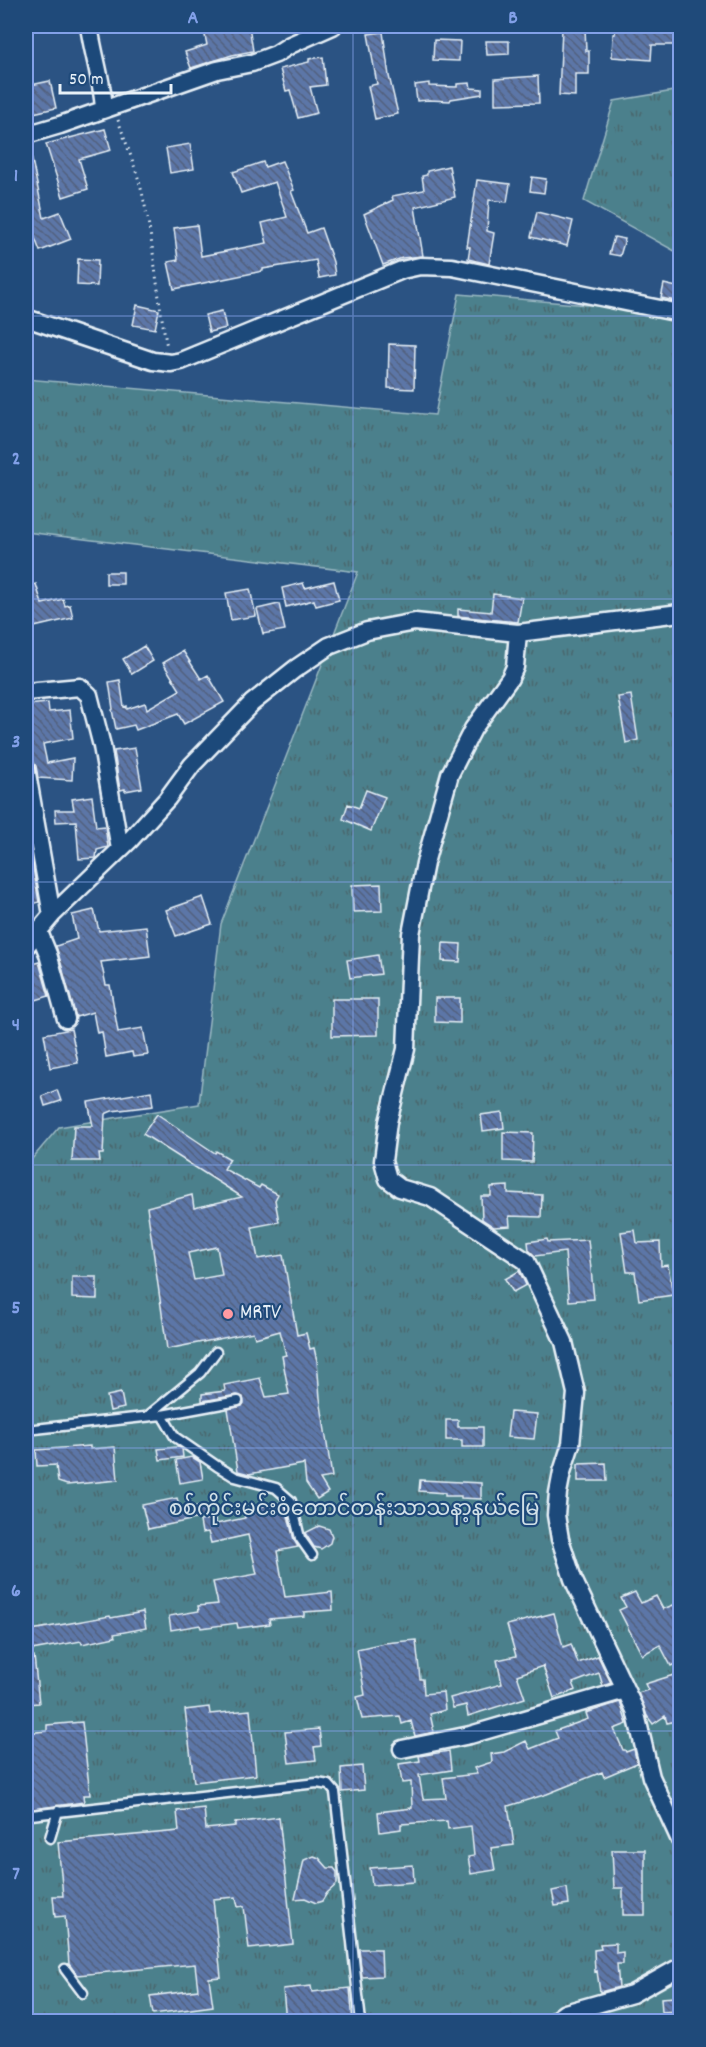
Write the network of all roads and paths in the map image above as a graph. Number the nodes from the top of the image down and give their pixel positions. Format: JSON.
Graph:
{"nodes":[{"id":1,"x":89,"y":26,"type":"edge"},
{"id":2,"x":333,"y":26,"type":"edge"},
{"id":3,"x":108,"y":107,"type":"junction"},
{"id":4,"x":26,"y":135,"type":"edge"},
{"id":5,"x":681,"y":313,"type":"edge"},
{"id":6,"x":26,"y":318,"type":"edge"},
{"id":7,"x":171,"y":363,"type":"junction"},
{"id":8,"x":681,"y":613,"type":"edge"},
{"id":9,"x":518,"y":633,"type":"junction"},
{"id":10,"x":26,"y":692,"type":"edge"},
{"id":11,"x":26,"y":768,"type":"edge"},
{"id":12,"x":120,"y":849,"type":"junction"},
{"id":13,"x":52,"y":915,"type":"junction"},
{"id":14,"x":39,"y":932,"type":"junction"},
{"id":15,"x":26,"y":946,"type":"edge"},
{"id":16,"x":66,"y":1019,"type":"dead end"},
{"id":17,"x":216,"y":1352,"type":"dead end"},
{"id":18,"x":238,"y":1401,"type":"dead end"},
{"id":19,"x":149,"y":1415,"type":"junction"},
{"id":20,"x":162,"y":1415,"type":"junction"},
{"id":21,"x":26,"y":1431,"type":"edge"},
{"id":22,"x":312,"y":1555,"type":"dead end"},
{"id":23,"x":625,"y":1690,"type":"junction"},
{"id":24,"x":402,"y":1749,"type":"dead end"},
{"id":25,"x":58,"y":1811,"type":"junction"},
{"id":26,"x":31,"y":1815,"type":"dead end"},
{"id":27,"x":50,"y":1838,"type":"dead end"},
{"id":28,"x":681,"y":1840,"type":"edge"},
{"id":29,"x":681,"y":1966,"type":"edge"},
{"id":30,"x":65,"y":1969,"type":"dead end"},
{"id":31,"x":83,"y":1993,"type":"dead end"},
{"id":32,"x":361,"y":2022,"type":"edge"},
{"id":33,"x":552,"y":2022,"type":"edge"}],
"edges":[{"from":1,"to":3,"type":"street"},
{"from":2,"to":3,"type":"street"},
{"from":3,"to":4,"type":"street"},
{"from":3,"to":7,"type":"path"},
{"from":5,"to":7,"type":"street"},
{"from":6,"to":7,"type":"street"},
{"from":8,"to":9,"type":"street"},
{"from":9,"to":12,"type":"street"},
{"from":9,"to":23,"type":"street"},
{"from":10,"to":12,"type":"street"},
{"from":11,"to":13,"type":"street"},
{"from":12,"to":13,"type":"street"},
{"from":13,"to":14,"type":"street"},
{"from":14,"to":15,"type":"street"},
{"from":14,"to":16,"type":"street"},
{"from":17,"to":19,"type":"lane"},
{"from":18,"to":20,"type":"lane"},
{"from":19,"to":20,"type":"lane"},
{"from":19,"to":21,"type":"lane"},
{"from":20,"to":22,"type":"lane"},
{"from":23,"to":24,"type":"street"},
{"from":23,"to":28,"type":"street"},
{"from":25,"to":26,"type":"lane"},
{"from":25,"to":27,"type":"lane"},
{"from":25,"to":32,"type":"lane"},
{"from":29,"to":33,"type":"street"},
{"from":30,"to":31,"type":"lane"}]}
